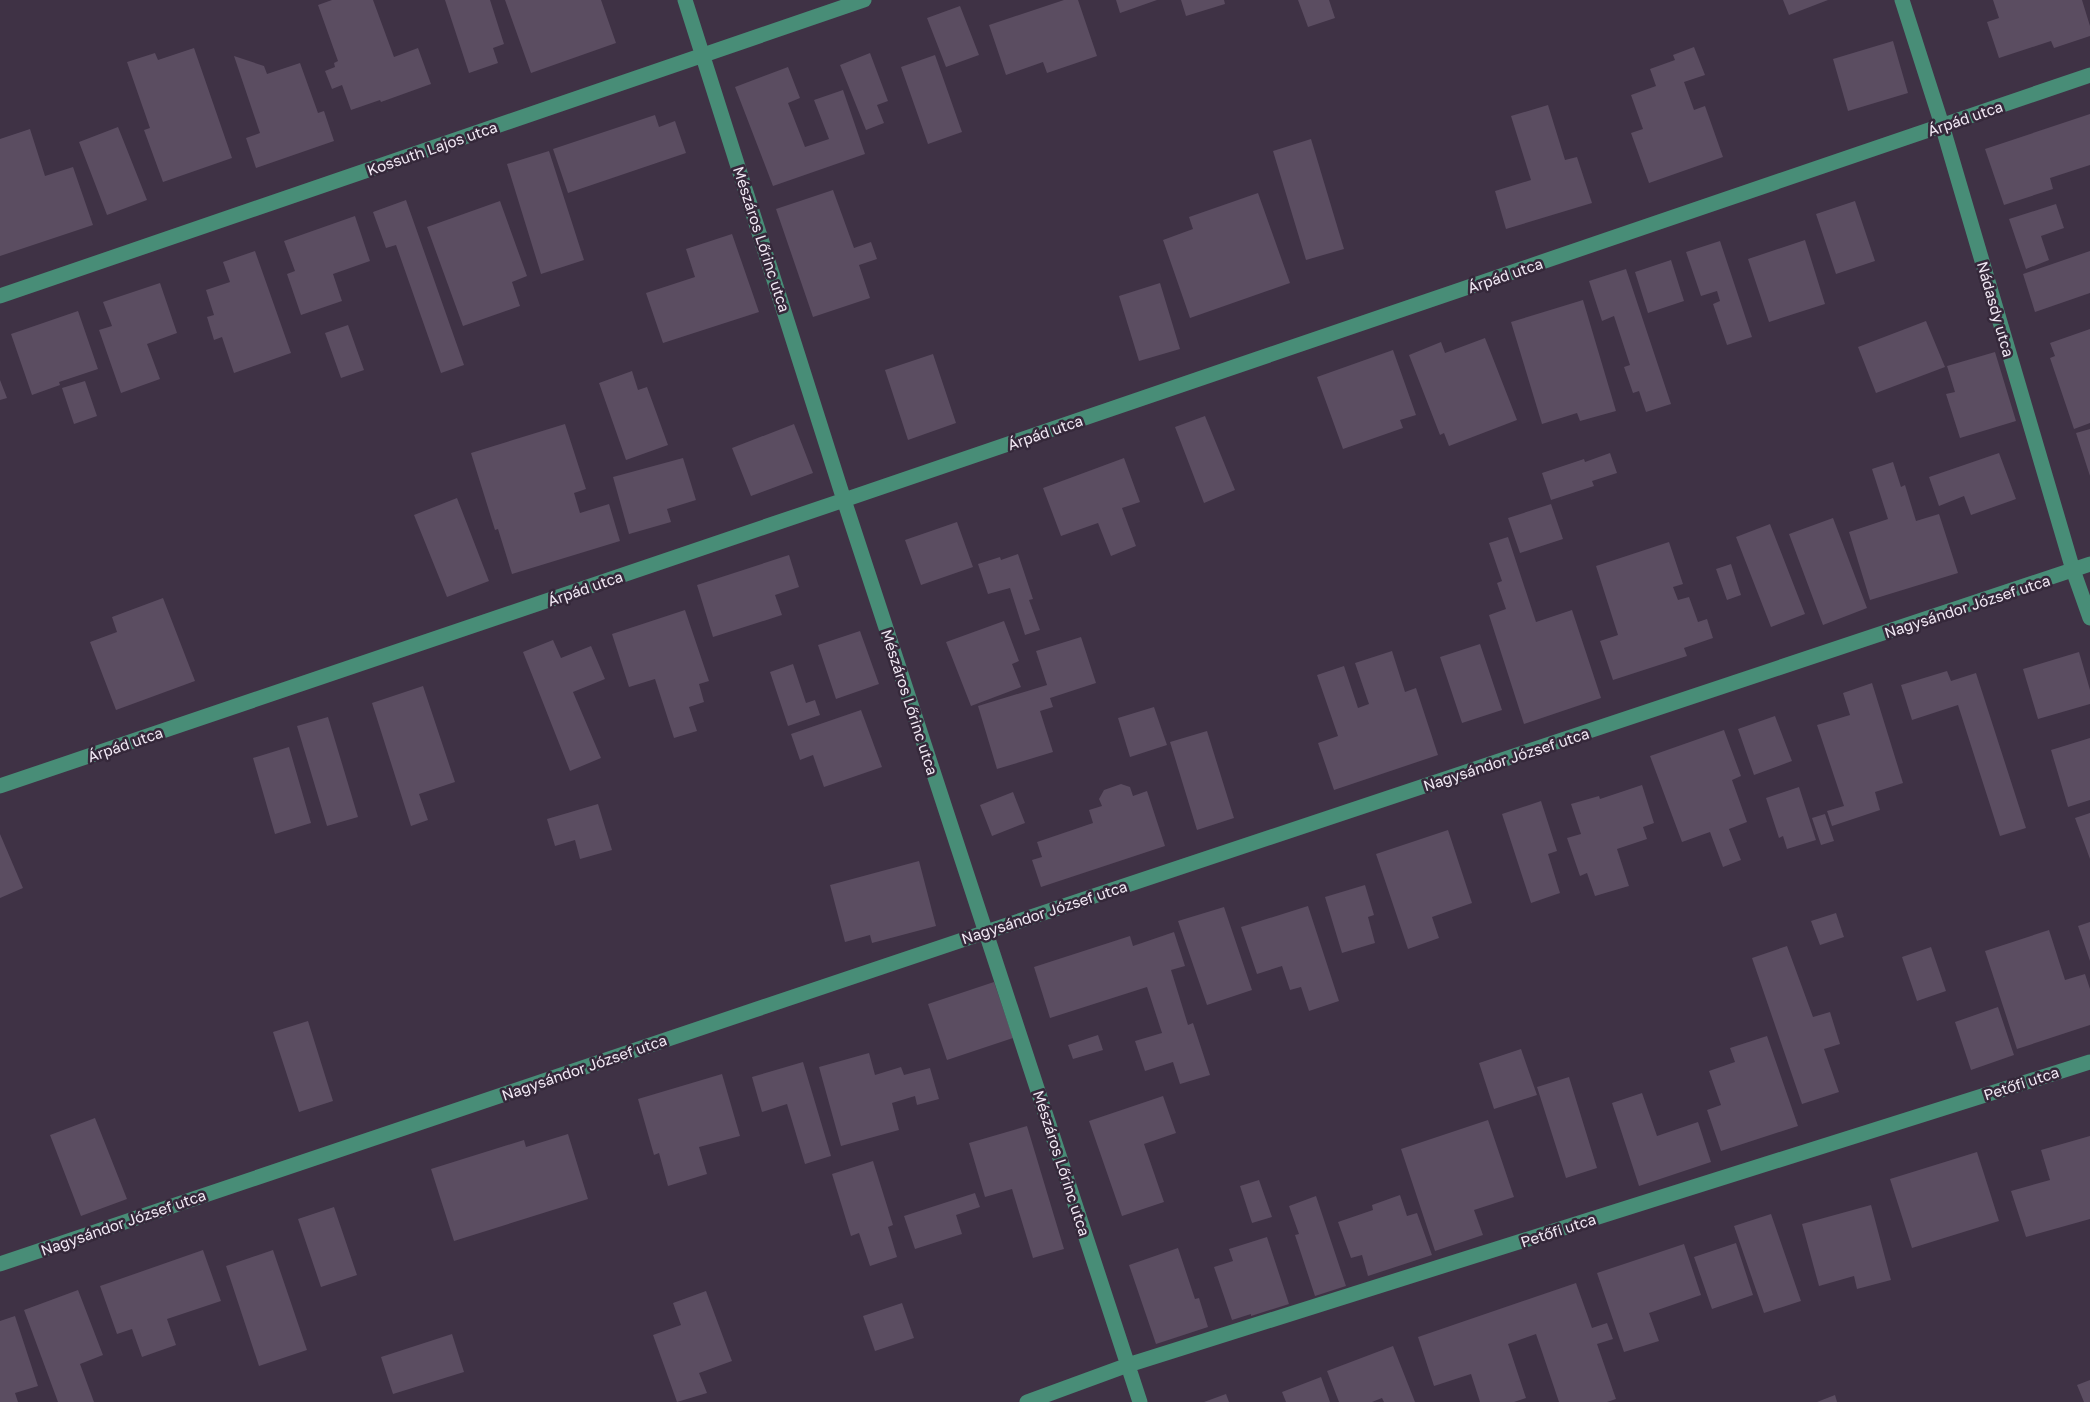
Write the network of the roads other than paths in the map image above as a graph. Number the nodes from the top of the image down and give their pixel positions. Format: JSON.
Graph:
{"nodes":[{"id":1,"x":685,"y":0,"type":"edge"},
{"id":2,"x":864,"y":0,"type":"edge"},
{"id":3,"x":1902,"y":0,"type":"edge"},
{"id":4,"x":704,"y":54,"type":"junction"},
{"id":5,"x":2090,"y":75,"type":"edge"},
{"id":6,"x":1942,"y":126,"type":"junction"},
{"id":7,"x":0,"y":296,"type":"edge"},
{"id":8,"x":844,"y":500,"type":"junction"},
{"id":9,"x":2090,"y":564,"type":"edge"},
{"id":10,"x":2073,"y":570,"type":"junction"},
{"id":11,"x":2090,"y":618,"type":"edge"},
{"id":12,"x":0,"y":786,"type":"edge"},
{"id":13,"x":986,"y":932,"type":"junction"},
{"id":14,"x":2090,"y":1062,"type":"edge"},
{"id":15,"x":0,"y":1264,"type":"edge"},
{"id":16,"x":1128,"y":1365,"type":"junction"},
{"id":17,"x":1027,"y":1402,"type":"edge"},
{"id":18,"x":1140,"y":1402,"type":"edge"}],
"edges":[{"from":1,"to":4,"type":"street","name":"Mészáros Lőrinc utca"},
{"from":2,"to":4,"type":"street","name":"Kossuth Lajos utca"},
{"from":3,"to":6,"type":"street","name":"Nádasdy utca"},
{"from":4,"to":7,"type":"street","name":"Kossuth Lajos utca"},
{"from":4,"to":8,"type":"street","name":"Mészáros Lőrinc utca"},
{"from":5,"to":6,"type":"street","name":"Árpád utca"},
{"from":6,"to":8,"type":"street","name":"Árpád utca"},
{"from":6,"to":10,"type":"street","name":"Nádasdy utca"},
{"from":8,"to":12,"type":"street","name":"Árpád utca"},
{"from":8,"to":13,"type":"street","name":"Mészáros Lőrinc utca"},
{"from":9,"to":10,"type":"street","name":"Nagysándor József utca"},
{"from":10,"to":11,"type":"street","name":"Nádasdy utca"},
{"from":10,"to":13,"type":"street","name":"Nagysándor József utca"},
{"from":13,"to":15,"type":"street","name":"Nagysándor József utca"},
{"from":13,"to":16,"type":"street","name":"Mészáros Lőrinc utca"},
{"from":14,"to":16,"type":"street","name":"Petőfi utca"},
{"from":16,"to":17,"type":"street","name":"Petőfi utca"},
{"from":16,"to":18,"type":"street","name":"Mészáros Lőrinc utca"}]}
